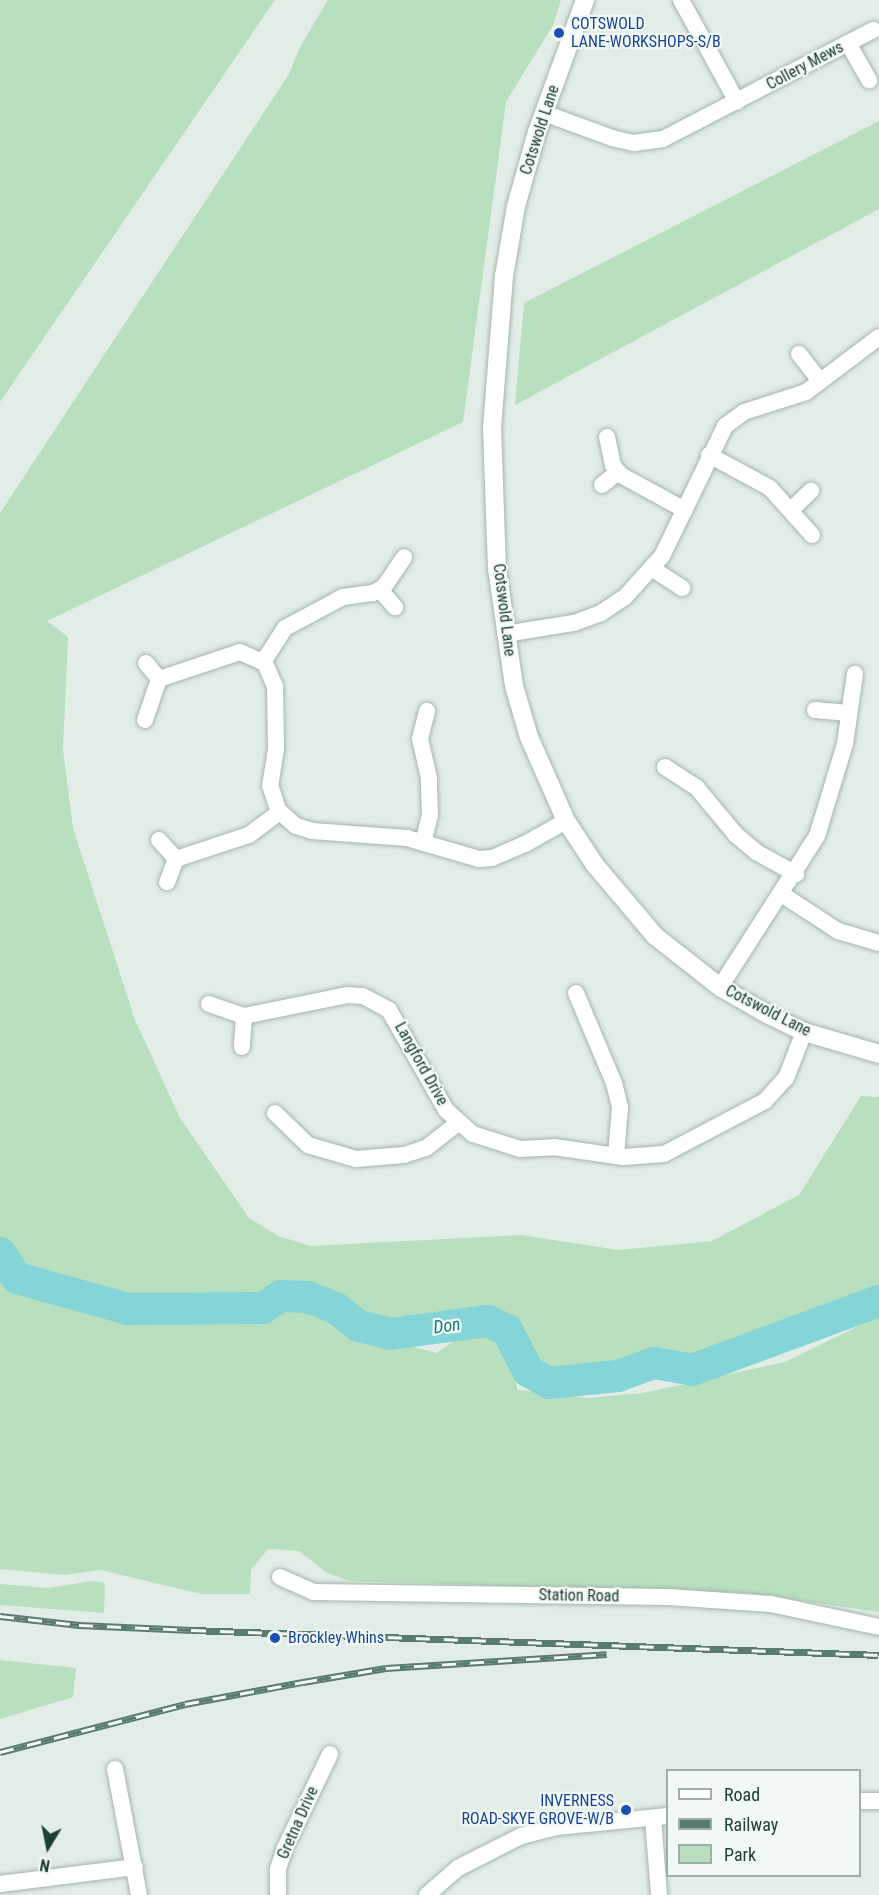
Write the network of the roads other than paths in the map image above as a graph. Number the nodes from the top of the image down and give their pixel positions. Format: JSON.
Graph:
{"nodes":[{"id":1,"x":585,"y":0,"type":"edge"},
{"id":2,"x":681,"y":0,"type":"edge"},
{"id":3,"x":873,"y":30,"type":"dead end"},
{"id":4,"x":848,"y":43,"type":"junction"},
{"id":5,"x":869,"y":80,"type":"dead end"},
{"id":6,"x":736,"y":102,"type":"junction"},
{"id":7,"x":544,"y":113,"type":"junction"},
{"id":8,"x":879,"y":337,"type":"edge"},
{"id":9,"x":799,"y":354,"type":"dead end"},
{"id":10,"x":820,"y":381,"type":"junction"},
{"id":11,"x":607,"y":436,"type":"dead end"},
{"id":12,"x":709,"y":455,"type":"junction"},
{"id":13,"x":618,"y":472,"type":"junction"},
{"id":14,"x":602,"y":485,"type":"dead end"},
{"id":15,"x":811,"y":491,"type":"dead end"},
{"id":16,"x":685,"y":510,"type":"junction"},
{"id":17,"x":791,"y":510,"type":"junction"},
{"id":18,"x":812,"y":535,"type":"dead end"},
{"id":19,"x":404,"y":557,"type":"dead end"},
{"id":20,"x":653,"y":569,"type":"junction"},
{"id":21,"x":682,"y":588,"type":"dead end"},
{"id":22,"x":380,"y":590,"type":"junction"},
{"id":23,"x":395,"y":607,"type":"dead end"},
{"id":24,"x":505,"y":634,"type":"junction"},
{"id":25,"x":263,"y":662,"type":"junction"},
{"id":26,"x":146,"y":663,"type":"dead end"},
{"id":27,"x":855,"y":674,"type":"dead end"},
{"id":28,"x":159,"y":679,"type":"junction"},
{"id":29,"x":815,"y":710,"type":"dead end"},
{"id":30,"x":427,"y":711,"type":"dead end"},
{"id":31,"x":849,"y":713,"type":"junction"},
{"id":32,"x":145,"y":720,"type":"dead end"},
{"id":33,"x":665,"y":767,"type":"dead end"},
{"id":34,"x":280,"y":812,"type":"junction"},
{"id":35,"x":566,"y":821,"type":"junction"},
{"id":36,"x":159,"y":840,"type":"dead end"},
{"id":37,"x":423,"y":843,"type":"junction"},
{"id":38,"x":176,"y":859,"type":"junction"},
{"id":39,"x":796,"y":874,"type":"junction"},
{"id":40,"x":167,"y":882,"type":"dead end"},
{"id":41,"x":783,"y":896,"type":"junction"},
{"id":42,"x":879,"y":944,"type":"edge"},
{"id":43,"x":720,"y":987,"type":"junction"},
{"id":44,"x":576,"y":993,"type":"dead end"},
{"id":45,"x":209,"y":1004,"type":"dead end"},
{"id":46,"x":244,"y":1016,"type":"junction"},
{"id":47,"x":804,"y":1032,"type":"junction"},
{"id":48,"x":242,"y":1047,"type":"dead end"},
{"id":49,"x":879,"y":1054,"type":"edge"},
{"id":50,"x":275,"y":1113,"type":"dead end"},
{"id":51,"x":457,"y":1124,"type":"junction"},
{"id":52,"x":616,"y":1156,"type":"junction"},
{"id":53,"x":280,"y":1576,"type":"dead end"},
{"id":54,"x":879,"y":1627,"type":"edge"},
{"id":55,"x":330,"y":1754,"type":"dead end"},
{"id":56,"x":115,"y":1770,"type":"dead end"},
{"id":57,"x":861,"y":1801,"type":"edge"},
{"id":58,"x":879,"y":1801,"type":"edge"},
{"id":59,"x":660,"y":1817,"type":"edge"},
{"id":60,"x":135,"y":1867,"type":"junction"},
{"id":61,"x":0,"y":1884,"type":"edge"},
{"id":62,"x":139,"y":1895,"type":"edge"},
{"id":63,"x":278,"y":1895,"type":"edge"},
{"id":64,"x":427,"y":1895,"type":"edge"},
{"id":65,"x":659,"y":1895,"type":"edge"}],
"edges":[{"from":1,"to":7,"type":"street","name":"Cotswold Lane"},
{"from":2,"to":6,"type":"street"},
{"from":3,"to":4,"type":"street","name":"Collery Mews"},
{"from":4,"to":5,"type":"street"},
{"from":4,"to":6,"type":"street","name":"Collery Mews"},
{"from":6,"to":7,"type":"street","name":"Collery Mews"},
{"from":7,"to":24,"type":"street","name":"Cotswold Lane"},
{"from":8,"to":10,"type":"street"},
{"from":9,"to":10,"type":"street"},
{"from":10,"to":12,"type":"street"},
{"from":11,"to":13,"type":"street"},
{"from":12,"to":16,"type":"street"},
{"from":12,"to":17,"type":"street"},
{"from":13,"to":14,"type":"street"},
{"from":13,"to":16,"type":"street"},
{"from":15,"to":17,"type":"street"},
{"from":16,"to":20,"type":"street"},
{"from":17,"to":18,"type":"street"},
{"from":19,"to":22,"type":"street"},
{"from":20,"to":21,"type":"street"},
{"from":20,"to":24,"type":"street"},
{"from":22,"to":23,"type":"street"},
{"from":22,"to":25,"type":"street"},
{"from":24,"to":35,"type":"street","name":"Cotswold Lane"},
{"from":25,"to":28,"type":"street"},
{"from":25,"to":34,"type":"street"},
{"from":26,"to":28,"type":"street"},
{"from":27,"to":31,"type":"street"},
{"from":28,"to":32,"type":"street"},
{"from":29,"to":31,"type":"street"},
{"from":30,"to":37,"type":"street"},
{"from":31,"to":39,"type":"street"},
{"from":33,"to":39,"type":"street"},
{"from":34,"to":37,"type":"street"},
{"from":34,"to":38,"type":"street"},
{"from":35,"to":37,"type":"street"},
{"from":35,"to":43,"type":"street","name":"Cotswold Lane"},
{"from":36,"to":38,"type":"street"},
{"from":38,"to":40,"type":"street"},
{"from":39,"to":41,"type":"street"},
{"from":41,"to":42,"type":"street"},
{"from":41,"to":43,"type":"street"},
{"from":43,"to":47,"type":"street","name":"Cotswold Lane"},
{"from":44,"to":52,"type":"street"},
{"from":45,"to":46,"type":"street"},
{"from":46,"to":48,"type":"street"},
{"from":46,"to":51,"type":"street","name":"Langford Drive"},
{"from":47,"to":49,"type":"street","name":"Cotswold Lane"},
{"from":47,"to":52,"type":"street","name":"Langford Drive"},
{"from":50,"to":51,"type":"street","name":"Langford Drive"},
{"from":51,"to":52,"type":"street","name":"Langford Drive"},
{"from":53,"to":54,"type":"street","name":"Station Road"},
{"from":55,"to":63,"type":"street","name":"Gretna Drive"},
{"from":56,"to":60,"type":"street"},
{"from":57,"to":58,"type":"street"},
{"from":59,"to":64,"type":"street"},
{"from":59,"to":65,"type":"street"},
{"from":60,"to":61,"type":"street"},
{"from":60,"to":62,"type":"street"}]}
